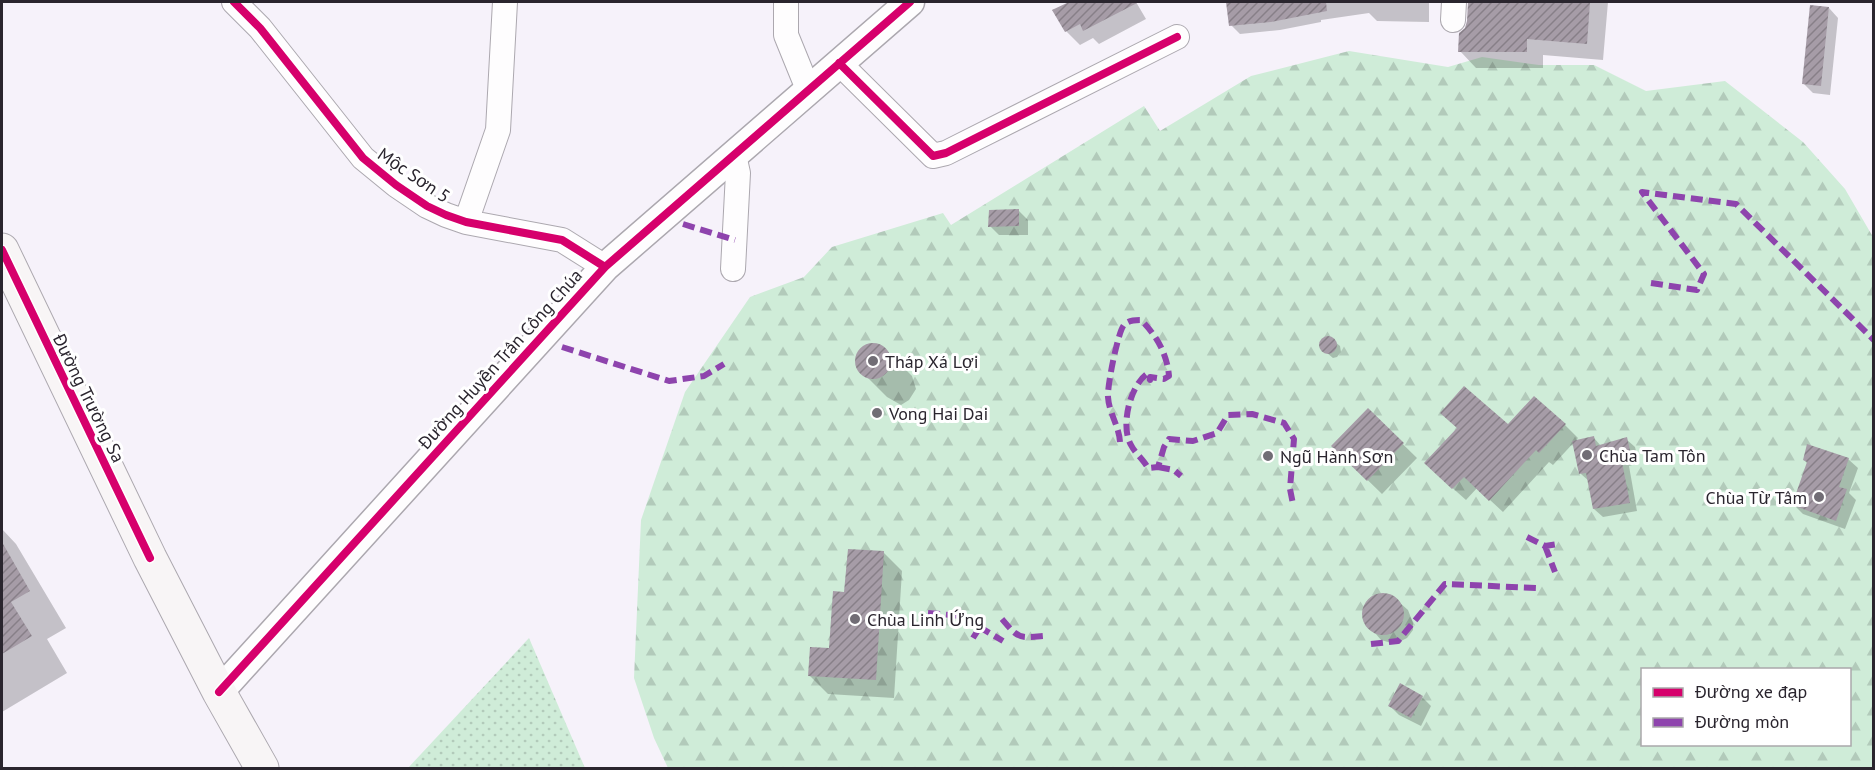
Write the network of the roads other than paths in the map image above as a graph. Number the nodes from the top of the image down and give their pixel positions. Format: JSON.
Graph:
{"nodes":[{"id":1,"x":234,"y":2,"type":"edge"},
{"id":2,"x":505,"y":2,"type":"edge"},
{"id":3,"x":786,"y":2,"type":"edge"},
{"id":4,"x":910,"y":2,"type":"edge"},
{"id":5,"x":1177,"y":37,"type":"dead end"},
{"id":6,"x":839,"y":63,"type":"junction"},
{"id":7,"x":808,"y":89,"type":"junction"},
{"id":8,"x":734,"y":154,"type":"junction"},
{"id":9,"x":466,"y":222,"type":"junction"},
{"id":10,"x":2,"y":250,"type":"edge"},
{"id":11,"x":605,"y":267,"type":"junction"},
{"id":12,"x":733,"y":269,"type":"dead end"},
{"id":13,"x":219,"y":692,"type":"junction"},
{"id":14,"x":262,"y":768,"type":"edge"}],
"edges":[{"from":1,"to":9,"type":"street","name":"Mộc Sơn 5"},
{"from":2,"to":9,"type":"street"},
{"from":3,"to":7,"type":"street"},
{"from":4,"to":6,"type":"street","name":"Đường Huyền Trân Công Chúa"},
{"from":5,"to":6,"type":"street"},
{"from":6,"to":7,"type":"street","name":"Đường Huyền Trân Công Chúa"},
{"from":7,"to":8,"type":"street","name":"Đường Huyền Trân Công Chúa"},
{"from":8,"to":11,"type":"street","name":"Đường Huyền Trân Công Chúa"},
{"from":8,"to":12,"type":"street"},
{"from":9,"to":11,"type":"street","name":"Mộc Sơn 5"},
{"from":10,"to":13,"type":"main road","name":"Đường Trường Sa"},
{"from":11,"to":13,"type":"street","name":"Đường Huyền Trân Công Chúa"},
{"from":13,"to":14,"type":"main road","name":"Đường Trường Sa"}]}
